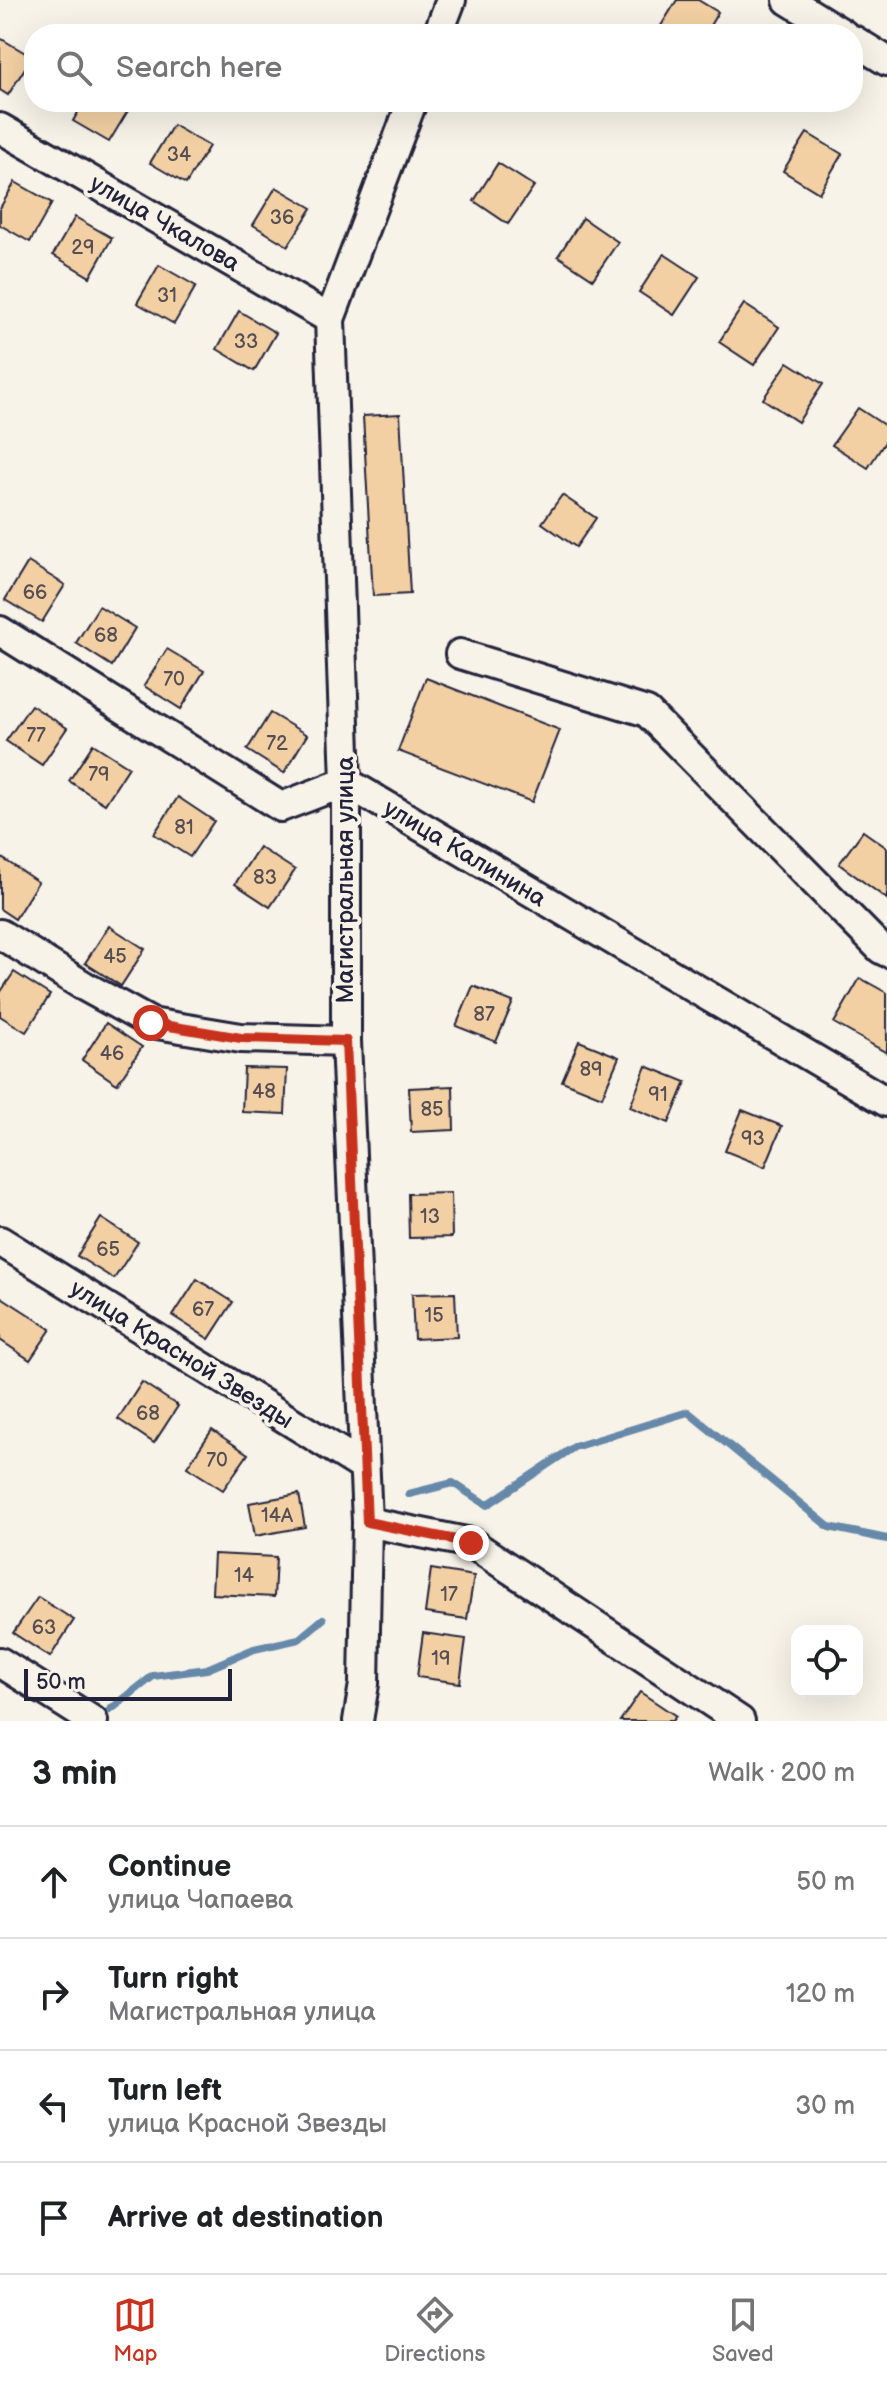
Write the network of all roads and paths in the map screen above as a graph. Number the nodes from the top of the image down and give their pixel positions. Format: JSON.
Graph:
{"nodes":[{"id":1,"x":451,"y":0,"type":"edge"},
{"id":2,"x":788,"y":0,"type":"edge"},
{"id":3,"x":442,"y":24,"type":"edge"},
{"id":4,"x":827,"y":24,"type":"edge"},
{"id":5,"x":863,"y":46,"type":"edge"},
{"id":6,"x":887,"y":61,"type":"edge"},
{"id":7,"x":408,"y":112,"type":"edge"},
{"id":8,"x":0,"y":128,"type":"edge"},
{"id":9,"x":330,"y":319,"type":"junction"},
{"id":10,"x":0,"y":631,"type":"edge"},
{"id":11,"x":460,"y":654,"type":"dead end"},
{"id":12,"x":346,"y":782,"type":"junction"},
{"id":13,"x":0,"y":934,"type":"edge"},
{"id":14,"x":887,"y":952,"type":"edge"},
{"id":15,"x":346,"y":1041,"type":"junction"},
{"id":16,"x":887,"y":1102,"type":"edge"},
{"id":17,"x":0,"y":1241,"type":"edge"},
{"id":18,"x":364,"y":1467,"type":"junction"},
{"id":19,"x":367,"y":1522,"type":"junction"},
{"id":20,"x":0,"y":1662,"type":"edge"},
{"id":21,"x":93,"y":1721,"type":"edge"},
{"id":22,"x":358,"y":1721,"type":"edge"},
{"id":23,"x":740,"y":1721,"type":"edge"}],
"edges":[{"from":1,"to":3,"type":"street"},
{"from":2,"to":4,"type":"street"},
{"from":5,"to":6,"type":"street"},
{"from":7,"to":9,"type":"street","name":"Магистральная улица"},
{"from":8,"to":9,"type":"street","name":"улица Чкалова"},
{"from":9,"to":12,"type":"street","name":"Магистральная улица"},
{"from":10,"to":12,"type":"street"},
{"from":11,"to":14,"type":"street"},
{"from":12,"to":15,"type":"street","name":"Магистральная улица"},
{"from":12,"to":16,"type":"street","name":"улица Калинина"},
{"from":13,"to":15,"type":"street"},
{"from":15,"to":18,"type":"street","name":"Магистральная улица"},
{"from":17,"to":18,"type":"street","name":"улица Красной Звезды"},
{"from":18,"to":19,"type":"street","name":"Магистральная улица"},
{"from":19,"to":22,"type":"street","name":"Магистральная улица"},
{"from":19,"to":23,"type":"street"},
{"from":20,"to":21,"type":"street"}]}
